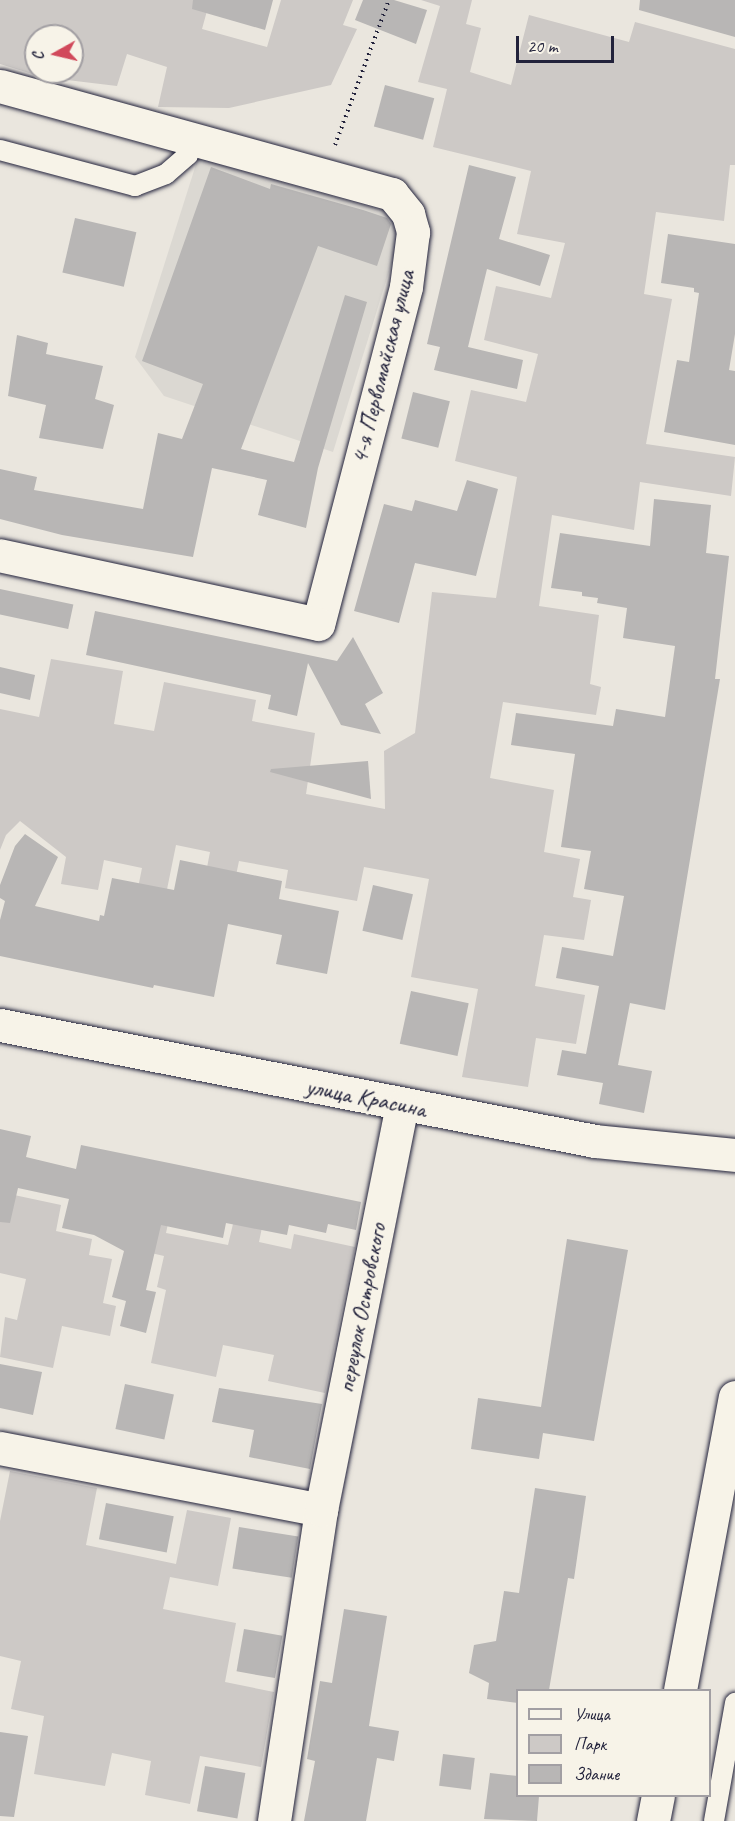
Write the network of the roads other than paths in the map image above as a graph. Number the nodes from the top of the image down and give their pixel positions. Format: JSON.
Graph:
{"nodes":[{"id":1,"x":0,"y":86,"type":"edge"},
{"id":2,"x":192,"y":141,"type":"junction"},
{"id":3,"x":0,"y":150,"type":"edge"},
{"id":4,"x":0,"y":555,"type":"edge"},
{"id":5,"x":0,"y":1025,"type":"edge"},
{"id":6,"x":402,"y":1106,"type":"junction"},
{"id":7,"x":735,"y":1155,"type":"edge"},
{"id":8,"x":735,"y":1397,"type":"edge"},
{"id":9,"x":0,"y":1448,"type":"edge"},
{"id":10,"x":321,"y":1510,"type":"junction"},
{"id":11,"x":680,"y":1689,"type":"edge"},
{"id":12,"x":735,"y":1703,"type":"edge"},
{"id":13,"x":658,"y":1797,"type":"edge"},
{"id":14,"x":274,"y":1821,"type":"edge"},
{"id":15,"x":653,"y":1821,"type":"edge"},
{"id":16,"x":714,"y":1821,"type":"edge"}],
"edges":[{"from":1,"to":2,"type":"street","name":"4-я Первомайская улица"},
{"from":2,"to":3,"type":"lane"},
{"from":2,"to":4,"type":"street","name":"4-я Первомайская улица"},
{"from":5,"to":6,"type":"street","name":"улица Красина"},
{"from":6,"to":7,"type":"street","name":"улица Красина"},
{"from":6,"to":10,"type":"street","name":"переулок Островского"},
{"from":8,"to":11,"type":"street"},
{"from":9,"to":10,"type":"street"},
{"from":10,"to":14,"type":"street","name":"переулок Островского"},
{"from":12,"to":16,"type":"lane"},
{"from":13,"to":15,"type":"street"}]}
